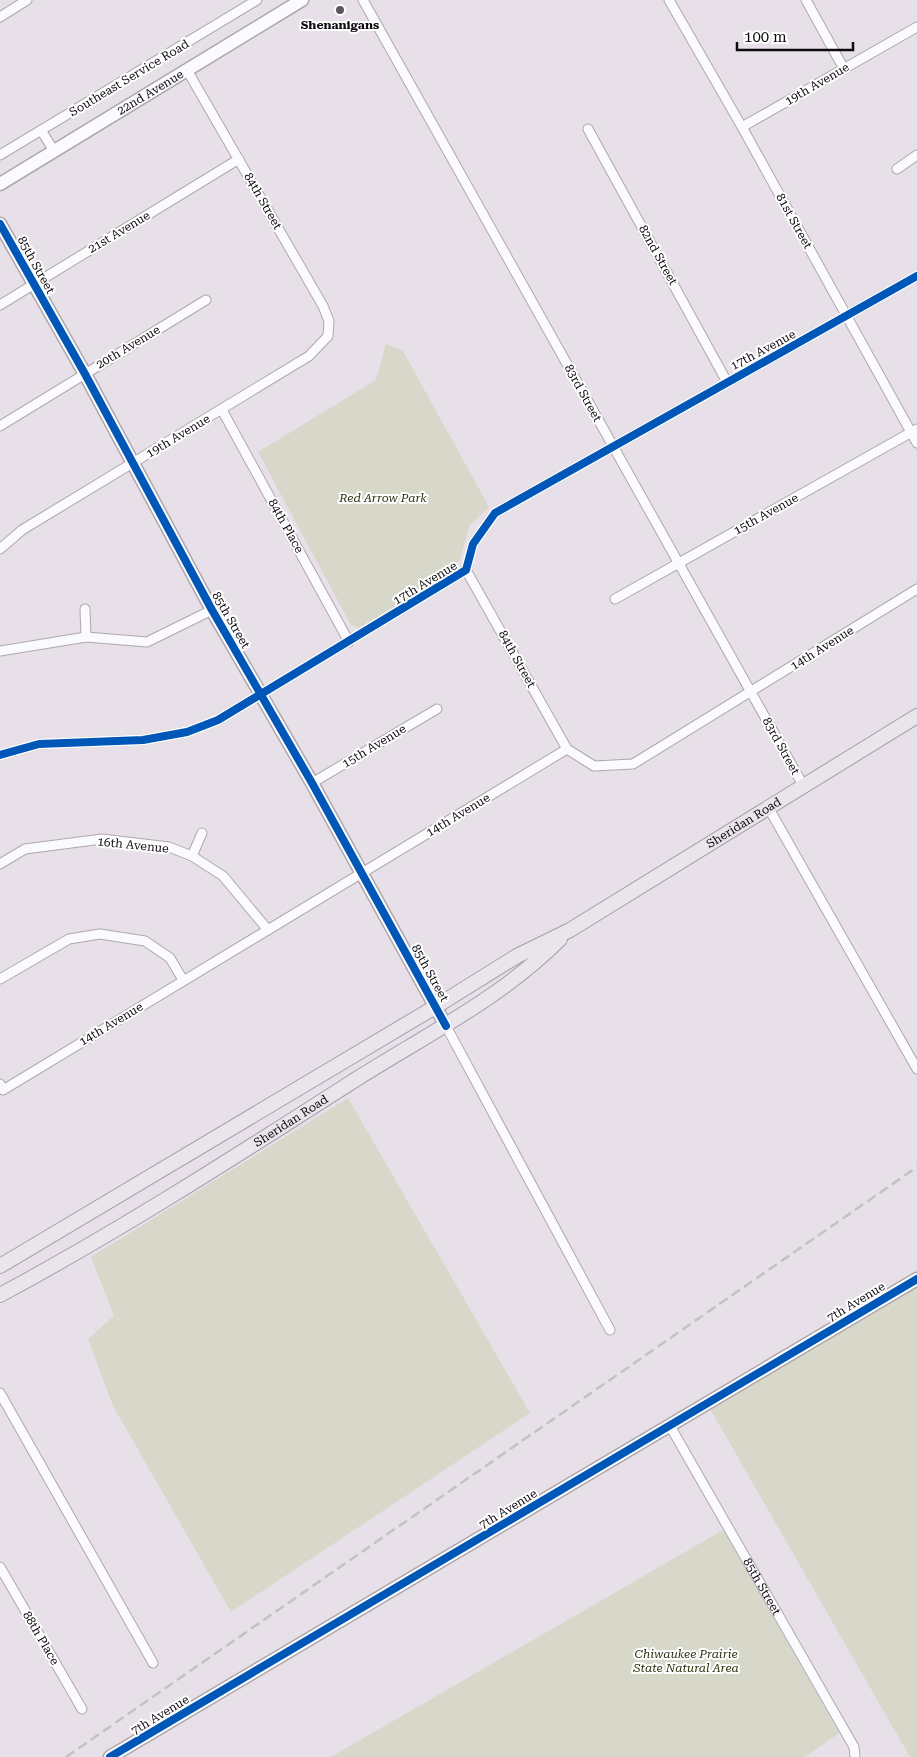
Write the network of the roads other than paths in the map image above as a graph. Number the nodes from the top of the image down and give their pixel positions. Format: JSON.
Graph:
{"nodes":[{"id":1,"x":27,"y":0,"type":"edge"},
{"id":2,"x":257,"y":0,"type":"edge"},
{"id":3,"x":302,"y":0,"type":"edge"},
{"id":4,"x":363,"y":0,"type":"edge"},
{"id":5,"x":669,"y":0,"type":"edge"},
{"id":6,"x":806,"y":0,"type":"edge"},
{"id":7,"x":0,"y":17,"type":"edge"},
{"id":8,"x":917,"y":27,"type":"edge"},
{"id":9,"x":844,"y":68,"type":"junction"},
{"id":10,"x":187,"y":70,"type":"junction"},
{"id":11,"x":742,"y":126,"type":"junction"},
{"id":12,"x":588,"y":129,"type":"dead end"},
{"id":13,"x":41,"y":130,"type":"junction"},
{"id":14,"x":54,"y":151,"type":"junction"},
{"id":15,"x":0,"y":155,"type":"edge"},
{"id":16,"x":917,"y":155,"type":"edge"},
{"id":17,"x":239,"y":159,"type":"junction"},
{"id":18,"x":897,"y":169,"type":"dead end"},
{"id":19,"x":0,"y":184,"type":"edge"},
{"id":20,"x":0,"y":224,"type":"edge"},
{"id":21,"x":917,"y":276,"type":"edge"},
{"id":22,"x":34,"y":284,"type":"junction"},
{"id":23,"x":206,"y":300,"type":"dead end"},
{"id":24,"x":0,"y":305,"type":"edge"},
{"id":25,"x":847,"y":317,"type":"junction"},
{"id":26,"x":328,"y":336,"type":"joint"},
{"id":27,"x":85,"y":374,"type":"junction"},
{"id":28,"x":727,"y":382,"type":"junction"},
{"id":29,"x":222,"y":410,"type":"junction"},
{"id":30,"x":0,"y":426,"type":"edge"},
{"id":31,"x":914,"y":431,"type":"edge"},
{"id":32,"x":917,"y":443,"type":"edge"},
{"id":33,"x":614,"y":448,"type":"junction"},
{"id":34,"x":133,"y":464,"type":"junction"},
{"id":35,"x":0,"y":549,"type":"edge"},
{"id":36,"x":679,"y":563,"type":"junction"},
{"id":37,"x":466,"y":570,"type":"junction"},
{"id":38,"x":917,"y":590,"type":"edge"},
{"id":39,"x":614,"y":599,"type":"dead end"},
{"id":40,"x":85,"y":609,"type":"dead end"},
{"id":41,"x":212,"y":610,"type":"junction"},
{"id":42,"x":86,"y":637,"type":"junction"},
{"id":43,"x":349,"y":642,"type":"junction"},
{"id":44,"x":0,"y":651,"type":"edge"},
{"id":45,"x":751,"y":692,"type":"junction"},
{"id":46,"x":261,"y":694,"type":"junction"},
{"id":47,"x":437,"y":709,"type":"dead end"},
{"id":48,"x":917,"y":716,"type":"edge"},
{"id":49,"x":567,"y":749,"type":"junction"},
{"id":50,"x":0,"y":755,"type":"edge"},
{"id":51,"x":312,"y":783,"type":"junction"},
{"id":52,"x":803,"y":785,"type":"junction"},
{"id":53,"x":768,"y":807,"type":"junction"},
{"id":54,"x":202,"y":833,"type":"dead end"},
{"id":55,"x":192,"y":856,"type":"junction"},
{"id":56,"x":0,"y":864,"type":"edge"},
{"id":57,"x":362,"y":873,"type":"junction"},
{"id":58,"x":268,"y":930,"type":"junction"},
{"id":59,"x":570,"y":930,"type":"junction"},
{"id":60,"x":0,"y":979,"type":"edge"},
{"id":61,"x":183,"y":980,"type":"junction"},
{"id":62,"x":436,"y":1007,"type":"junction"},
{"id":63,"x":446,"y":1026,"type":"junction"},
{"id":64,"x":917,"y":1069,"type":"edge"},
{"id":65,"x":2,"y":1087,"type":"edge"},
{"id":66,"x":0,"y":1266,"type":"edge"},
{"id":67,"x":917,"y":1279,"type":"edge"},
{"id":68,"x":0,"y":1294,"type":"edge"},
{"id":69,"x":610,"y":1330,"type":"dead end"},
{"id":70,"x":0,"y":1393,"type":"edge"},
{"id":71,"x":670,"y":1426,"type":"junction"},
{"id":72,"x":0,"y":1567,"type":"edge"},
{"id":73,"x":153,"y":1663,"type":"dead end"},
{"id":74,"x":82,"y":1709,"type":"dead end"},
{"id":75,"x":110,"y":1757,"type":"edge"},
{"id":76,"x":855,"y":1757,"type":"edge"}],
"edges":[{"from":1,"to":7,"type":"street"},
{"from":2,"to":13,"type":"street","name":"Southeast Service Road"},
{"from":3,"to":10,"type":"street","name":"22nd Avenue"},
{"from":4,"to":33,"type":"street","name":"83rd Street"},
{"from":5,"to":11,"type":"street","name":"81st Street"},
{"from":6,"to":9,"type":"street"},
{"from":8,"to":9,"type":"street","name":"19th Avenue"},
{"from":9,"to":11,"type":"street","name":"19th Avenue"},
{"from":10,"to":14,"type":"street","name":"22nd Avenue"},
{"from":10,"to":17,"type":"street","name":"84th Street"},
{"from":11,"to":25,"type":"street","name":"81st Street"},
{"from":12,"to":28,"type":"street","name":"82nd Street"},
{"from":13,"to":14,"type":"street"},
{"from":13,"to":15,"type":"street","name":"Southeast Service Road"},
{"from":14,"to":19,"type":"street","name":"22nd Avenue"},
{"from":16,"to":18,"type":"street"},
{"from":17,"to":22,"type":"street","name":"21st Avenue"},
{"from":17,"to":26,"type":"street","name":"84th Street"},
{"from":20,"to":22,"type":"street","name":"85th Street"},
{"from":21,"to":25,"type":"street","name":"17th Avenue"},
{"from":22,"to":24,"type":"street","name":"21st Avenue"},
{"from":22,"to":27,"type":"street","name":"85th Street"},
{"from":23,"to":27,"type":"street","name":"20th Avenue"},
{"from":25,"to":28,"type":"street","name":"17th Avenue"},
{"from":25,"to":31,"type":"street","name":"81st Street"},
{"from":26,"to":29,"type":"street","name":"19th Avenue"},
{"from":27,"to":30,"type":"street","name":"20th Avenue"},
{"from":27,"to":34,"type":"street","name":"85th Street"},
{"from":28,"to":33,"type":"street","name":"17th Avenue"},
{"from":29,"to":34,"type":"street","name":"19th Avenue"},
{"from":29,"to":43,"type":"street","name":"84th Place"},
{"from":31,"to":32,"type":"street","name":"81st Street"},
{"from":31,"to":36,"type":"street","name":"15th Avenue"},
{"from":33,"to":36,"type":"street","name":"83rd Street"},
{"from":33,"to":37,"type":"street","name":"17th Avenue"},
{"from":34,"to":35,"type":"street","name":"19th Avenue"},
{"from":34,"to":41,"type":"street","name":"85th Street"},
{"from":36,"to":39,"type":"street","name":"15th Avenue"},
{"from":36,"to":45,"type":"street","name":"83rd Street"},
{"from":37,"to":43,"type":"street","name":"17th Avenue"},
{"from":37,"to":49,"type":"street","name":"84th Street"},
{"from":38,"to":45,"type":"street","name":"14th Avenue"},
{"from":40,"to":42,"type":"street"},
{"from":41,"to":42,"type":"street"},
{"from":41,"to":46,"type":"street","name":"85th Street"},
{"from":42,"to":44,"type":"street"},
{"from":43,"to":46,"type":"street","name":"17th Avenue"},
{"from":45,"to":49,"type":"street","name":"14th Avenue"},
{"from":45,"to":52,"type":"street","name":"83rd Street"},
{"from":46,"to":50,"type":"street","name":"17th Avenue"},
{"from":46,"to":51,"type":"street","name":"85th Street"},
{"from":47,"to":51,"type":"street","name":"15th Avenue"},
{"from":48,"to":52,"type":"main road","name":"Sheridan Road"},
{"from":49,"to":57,"type":"street","name":"14th Avenue"},
{"from":51,"to":57,"type":"street","name":"85th Street"},
{"from":52,"to":53,"type":"main road","name":"Sheridan Road"},
{"from":53,"to":59,"type":"main road","name":"Sheridan Road"},
{"from":53,"to":64,"type":"street"},
{"from":54,"to":55,"type":"street"},
{"from":55,"to":56,"type":"street","name":"16th Avenue"},
{"from":55,"to":58,"type":"street","name":"16th Avenue"},
{"from":57,"to":58,"type":"street","name":"14th Avenue"},
{"from":57,"to":62,"type":"street","name":"85th Street"},
{"from":58,"to":61,"type":"street","name":"14th Avenue"},
{"from":59,"to":62,"type":"main road","name":"Sheridan Road"},
{"from":59,"to":63,"type":"main road","name":"Sheridan Road"},
{"from":60,"to":61,"type":"street"},
{"from":61,"to":65,"type":"street","name":"14th Avenue"},
{"from":62,"to":63,"type":"street","name":"85th Street"},
{"from":62,"to":66,"type":"main road","name":"Sheridan Road"},
{"from":63,"to":68,"type":"main road","name":"Sheridan Road"},
{"from":63,"to":69,"type":"street","name":"85th Street"},
{"from":67,"to":71,"type":"street","name":"7th Avenue"},
{"from":70,"to":73,"type":"street"},
{"from":71,"to":75,"type":"street","name":"7th Avenue"},
{"from":71,"to":76,"type":"street","name":"85th Street"},
{"from":72,"to":74,"type":"street","name":"88th Place"}]}
